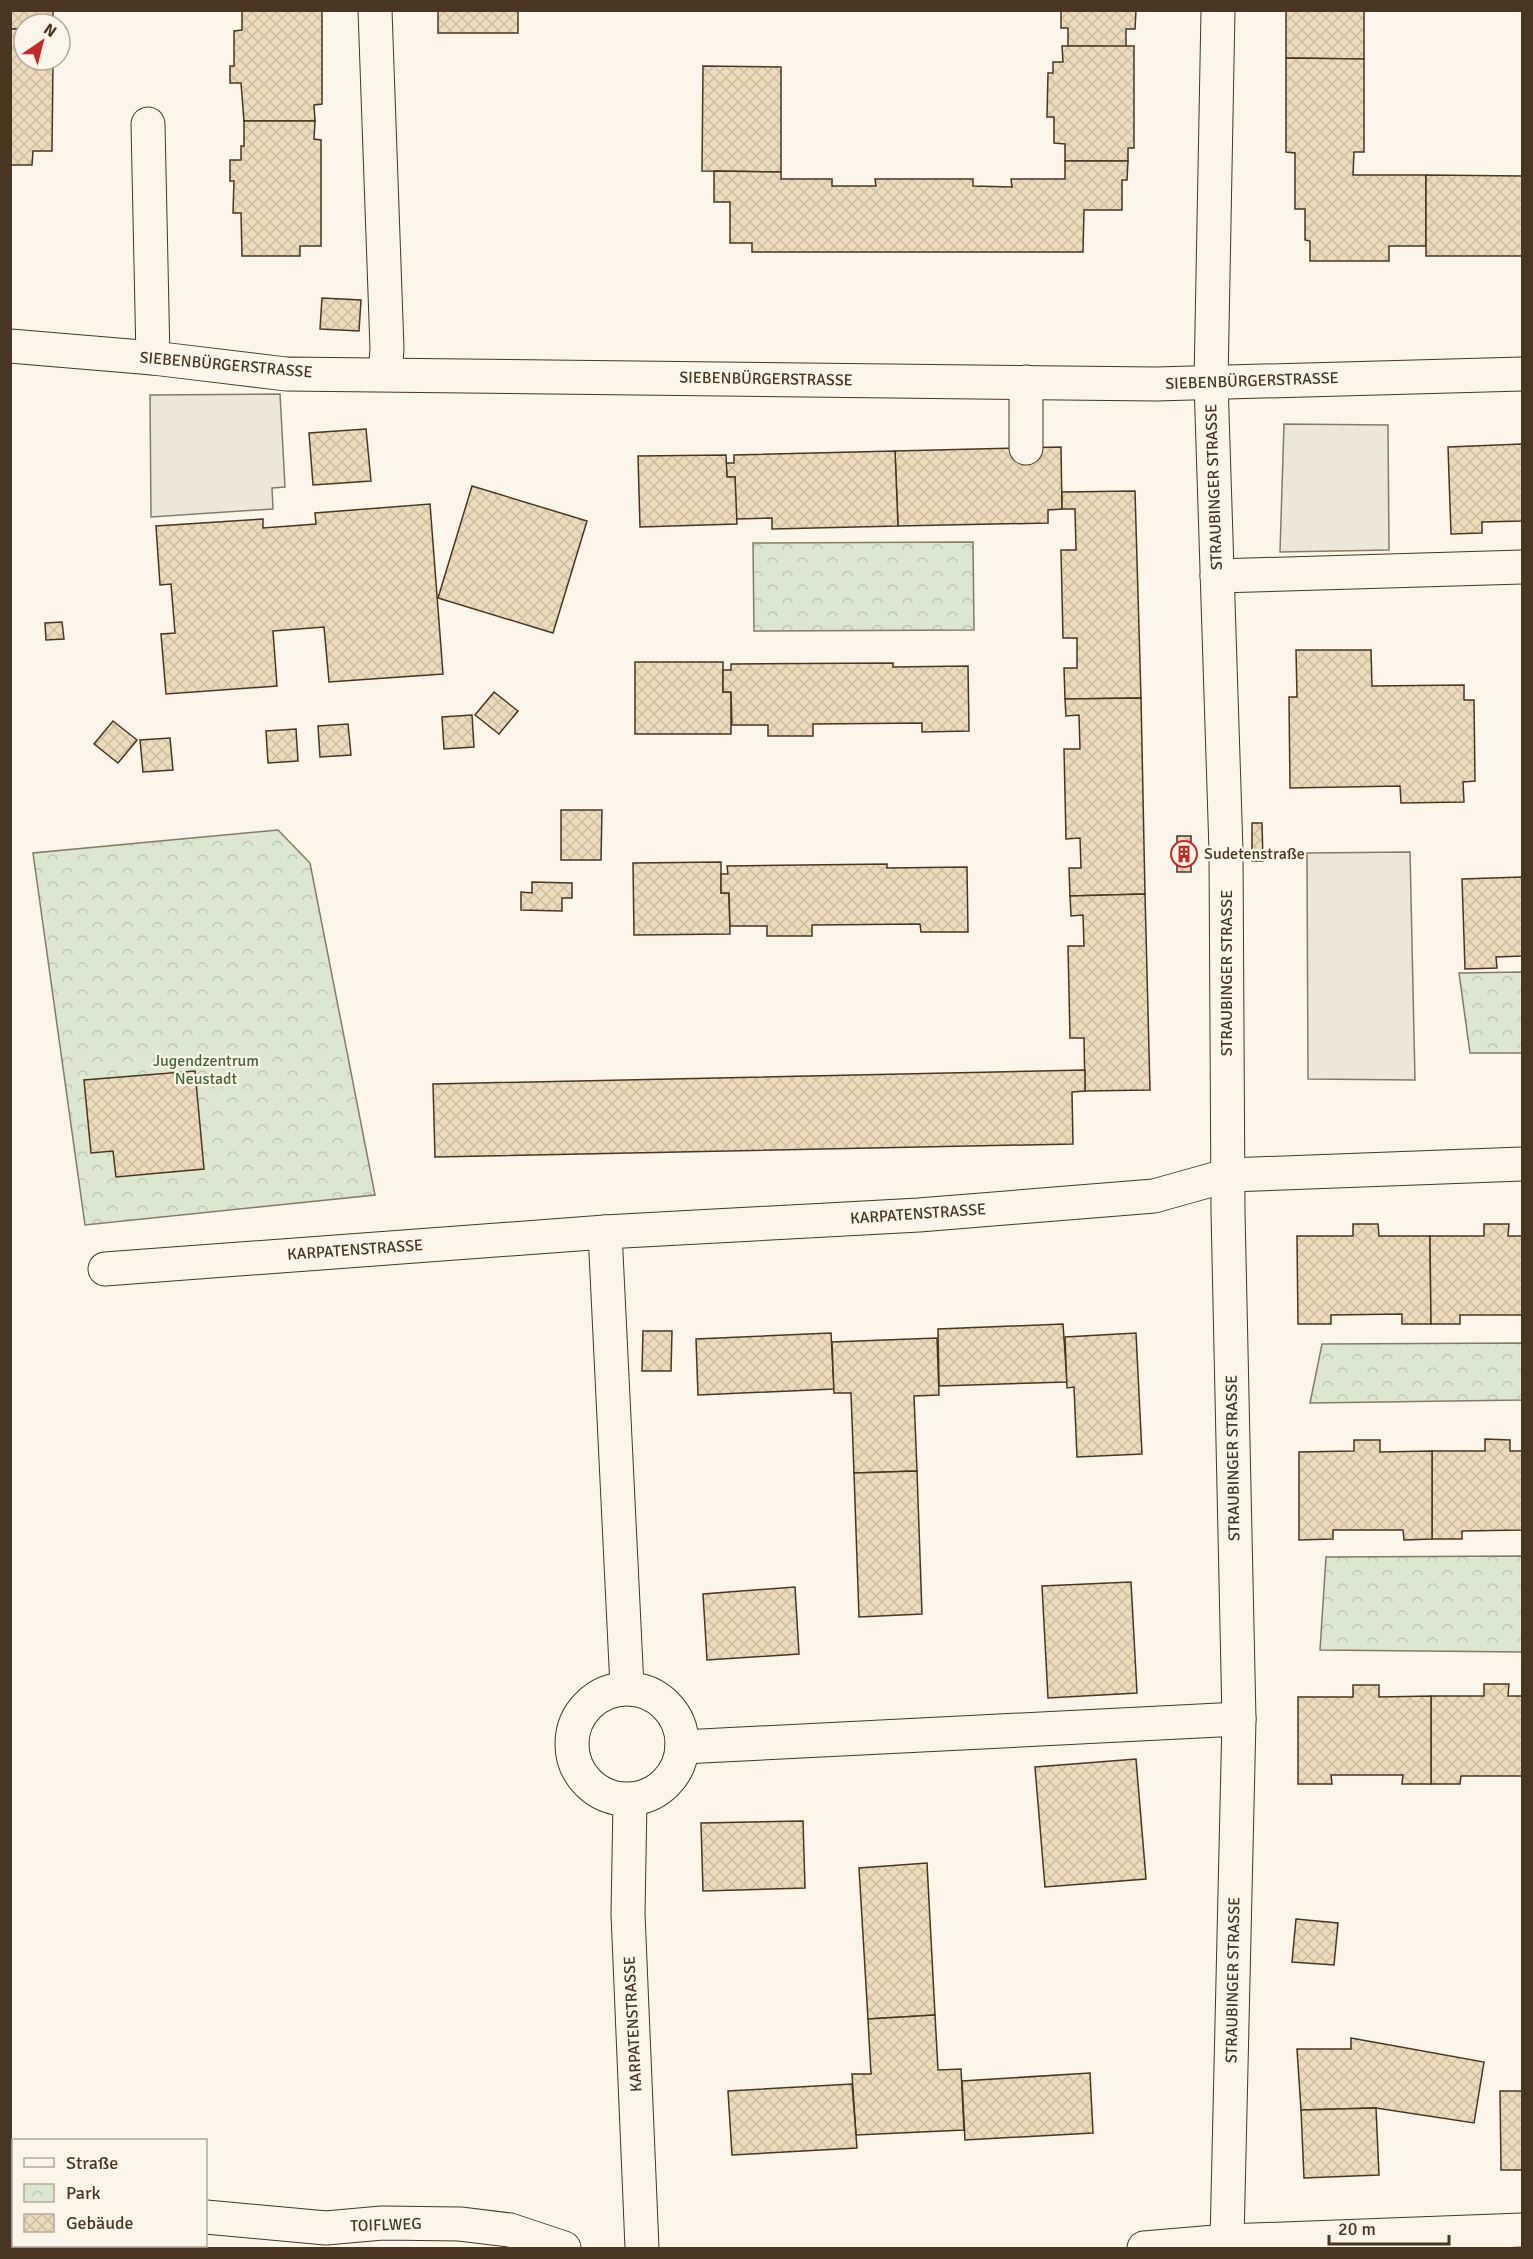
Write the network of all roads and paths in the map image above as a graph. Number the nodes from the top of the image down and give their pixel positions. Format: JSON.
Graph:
{"nodes":[{"id":1,"x":375,"y":10,"type":"edge"},
{"id":2,"x":1218,"y":10,"type":"edge"},
{"id":3,"x":148,"y":124,"type":"dead end"},
{"id":4,"x":10,"y":346,"type":"edge"},
{"id":5,"x":153,"y":358,"type":"junction"},
{"id":6,"x":385,"y":374,"type":"junction"},
{"id":7,"x":1522,"y":374,"type":"edge"},
{"id":8,"x":1026,"y":382,"type":"junction"},
{"id":9,"x":1211,"y":382,"type":"junction"},
{"id":10,"x":1026,"y":448,"type":"dead end"},
{"id":11,"x":1522,"y":567,"type":"edge"},
{"id":12,"x":1217,"y":576,"type":"junction"},
{"id":13,"x":1522,"y":1164,"type":"edge"},
{"id":14,"x":1229,"y":1175,"type":"junction"},
{"id":15,"x":605,"y":1232,"type":"junction"},
{"id":16,"x":105,"y":1269,"type":"dead end"},
{"id":17,"x":627,"y":1688,"type":"junction"},
{"id":18,"x":1239,"y":1719,"type":"junction"},
{"id":19,"x":682,"y":1747,"type":"junction"},
{"id":20,"x":630,"y":1800,"type":"junction"},
{"id":21,"x":207,"y":2217,"type":"edge"},
{"id":22,"x":1522,"y":2230,"type":"edge"},
{"id":23,"x":1227,"y":2241,"type":"junction"},
{"id":24,"x":564,"y":2248,"type":"edge"},
{"id":25,"x":642,"y":2248,"type":"edge"},
{"id":26,"x":1144,"y":2248,"type":"edge"}],
"edges":[{"from":1,"to":6,"type":"street"},
{"from":2,"to":9,"type":"street","name":"STRAUBINGER STRASSE"},
{"from":3,"to":5,"type":"street"},
{"from":4,"to":5,"type":"street","name":"SIEBENBÜRGERSTRASSE"},
{"from":5,"to":6,"type":"street","name":"SIEBENBÜRGERSTRASSE"},
{"from":6,"to":8,"type":"street","name":"SIEBENBÜRGERSTRASSE"},
{"from":7,"to":9,"type":"street","name":"SIEBENBÜRGERSTRASSE"},
{"from":8,"to":9,"type":"street","name":"SIEBENBÜRGERSTRASSE"},
{"from":8,"to":10,"type":"street"},
{"from":9,"to":12,"type":"street","name":"STRAUBINGER STRASSE"},
{"from":11,"to":12,"type":"street"},
{"from":12,"to":14,"type":"street","name":"STRAUBINGER STRASSE"},
{"from":13,"to":14,"type":"street"},
{"from":14,"to":15,"type":"street","name":"KARPATENSTRASSE"},
{"from":14,"to":18,"type":"street","name":"STRAUBINGER STRASSE"},
{"from":15,"to":16,"type":"street","name":"KARPATENSTRASSE"},
{"from":15,"to":17,"type":"street"},
{"from":17,"to":19,"type":"street"},
{"from":17,"to":20,"type":"street"},
{"from":18,"to":19,"type":"street"},
{"from":18,"to":23,"type":"street","name":"STRAUBINGER STRASSE"},
{"from":19,"to":20,"type":"street"},
{"from":20,"to":25,"type":"street","name":"KARPATENSTRASSE"},
{"from":21,"to":24,"type":"street","name":"TOIFLWEG"},
{"from":22,"to":23,"type":"street"},
{"from":23,"to":26,"type":"street"}]}
